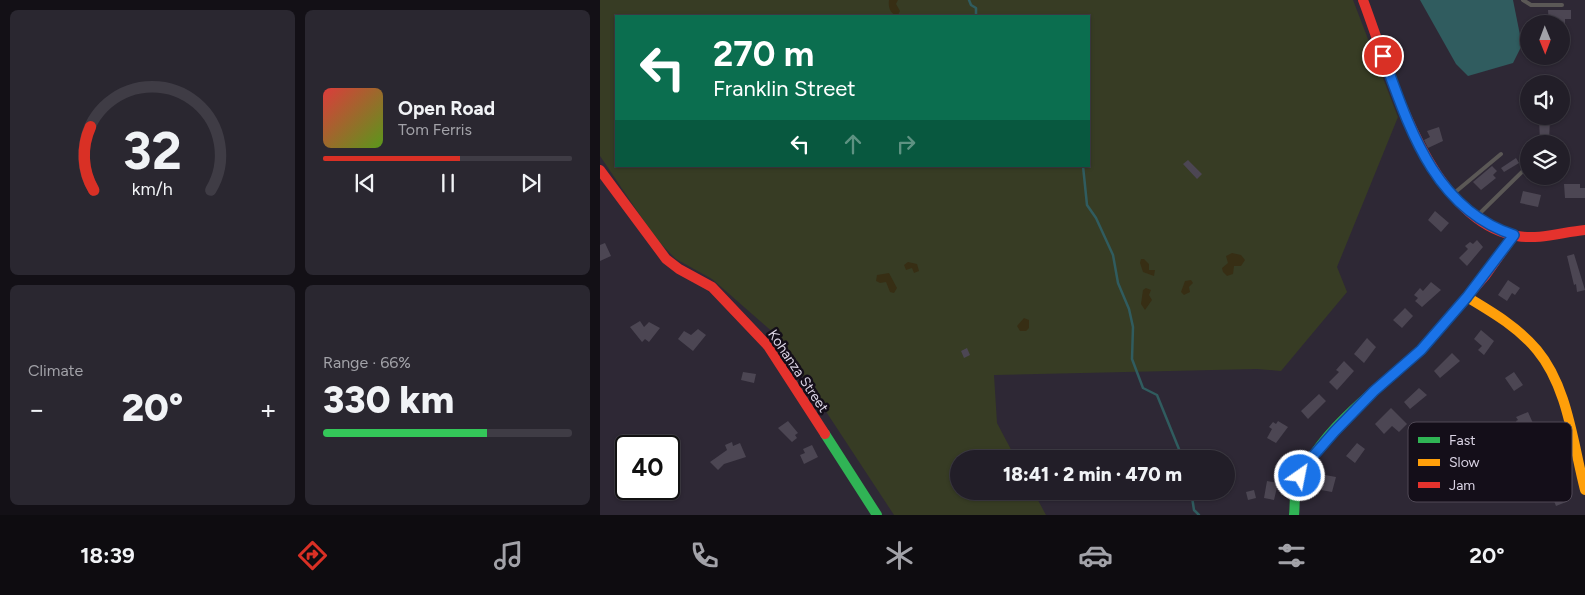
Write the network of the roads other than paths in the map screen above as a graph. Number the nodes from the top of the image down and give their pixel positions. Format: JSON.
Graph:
{"nodes":[{"id":1,"x":1363,"y":0,"type":"edge"},
{"id":2,"x":1523,"y":0,"type":"edge"},
{"id":3,"x":1562,"y":5,"type":"dead end"},
{"id":4,"x":1501,"y":154,"type":"dead end"},
{"id":5,"x":600,"y":170,"type":"edge"},
{"id":6,"x":1520,"y":174,"type":"edge"},
{"id":7,"x":1452,"y":194,"type":"junction"},
{"id":8,"x":1478,"y":216,"type":"junction"},
{"id":9,"x":1585,"y":230,"type":"edge"},
{"id":10,"x":1514,"y":235,"type":"junction"},
{"id":11,"x":1467,"y":297,"type":"junction"},
{"id":12,"x":1567,"y":422,"type":"edge"},
{"id":13,"x":1572,"y":440,"type":"edge"},
{"id":14,"x":1585,"y":490,"type":"edge"},
{"id":15,"x":877,"y":515,"type":"edge"},
{"id":16,"x":1294,"y":515,"type":"edge"}],
"edges":[{"from":1,"to":7,"type":"street"},
{"from":2,"to":3,"type":"lane"},
{"from":4,"to":7,"type":"lane"},
{"from":5,"to":15,"type":"street","name":"Kohanza Street"},
{"from":6,"to":8,"type":"lane"},
{"from":7,"to":8,"type":"street"},
{"from":8,"to":10,"type":"street"},
{"from":9,"to":10,"type":"street"},
{"from":10,"to":11,"type":"street"},
{"from":11,"to":12,"type":"street"},
{"from":11,"to":16,"type":"street"},
{"from":13,"to":14,"type":"street"}]}
